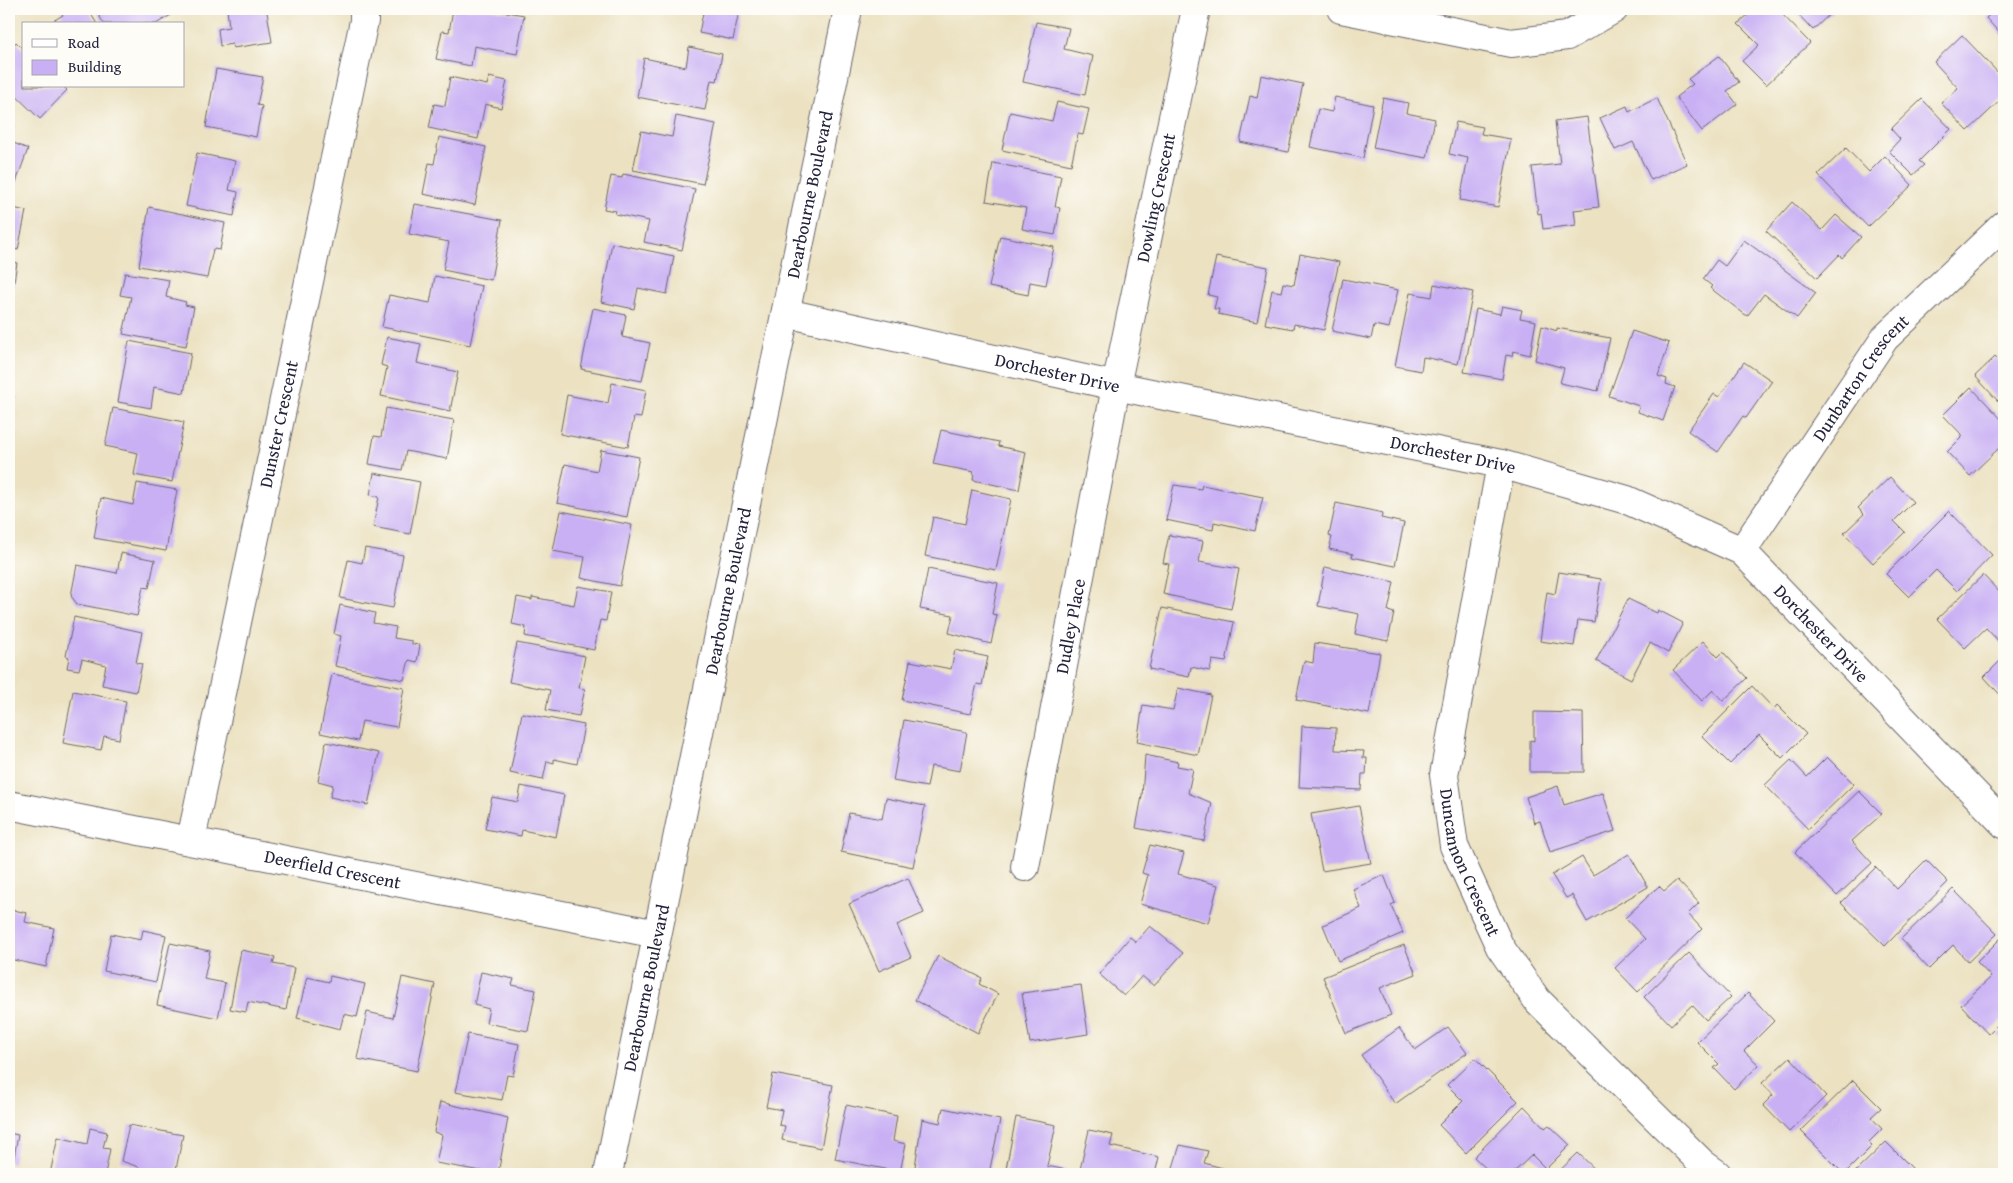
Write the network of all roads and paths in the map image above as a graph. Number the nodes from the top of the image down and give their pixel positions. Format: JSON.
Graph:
{"nodes":[{"id":1,"x":364,"y":9,"type":"edge"},
{"id":2,"x":848,"y":9,"type":"edge"},
{"id":3,"x":1196,"y":9,"type":"edge"},
{"id":4,"x":1341,"y":9,"type":"edge"},
{"id":5,"x":1614,"y":9,"type":"edge"},
{"id":6,"x":2004,"y":225,"type":"edge"},
{"id":7,"x":786,"y":313,"type":"junction"},
{"id":8,"x":1116,"y":386,"type":"junction"},
{"id":9,"x":1501,"y":464,"type":"junction"},
{"id":10,"x":1742,"y":551,"type":"junction"},
{"id":11,"x":9,"y":805,"type":"edge"},
{"id":12,"x":2004,"y":824,"type":"edge"},
{"id":13,"x":191,"y":840,"type":"junction"},
{"id":14,"x":1025,"y":867,"type":"dead end"},
{"id":15,"x":657,"y":934,"type":"junction"},
{"id":16,"x":608,"y":1174,"type":"edge"},
{"id":17,"x":1717,"y":1174,"type":"edge"}],
"edges":[{"from":1,"to":13,"type":"street","name":"Dunster Crescent"},
{"from":2,"to":7,"type":"street","name":"Dearbourne Boulevard"},
{"from":3,"to":8,"type":"street","name":"Dowling Crescent"},
{"from":4,"to":5,"type":"street"},
{"from":6,"to":10,"type":"street","name":"Dunbarton Crescent"},
{"from":7,"to":8,"type":"street","name":"Dorchester Drive"},
{"from":7,"to":15,"type":"street","name":"Dearbourne Boulevard"},
{"from":8,"to":9,"type":"street","name":"Dorchester Drive"},
{"from":8,"to":14,"type":"street","name":"Dudley Place"},
{"from":9,"to":10,"type":"street","name":"Dorchester Drive"},
{"from":9,"to":17,"type":"street","name":"Duncannon Crescent"},
{"from":10,"to":12,"type":"street","name":"Dorchester Drive"},
{"from":11,"to":13,"type":"street","name":"Deerfield Crescent"},
{"from":13,"to":15,"type":"street","name":"Deerfield Crescent"},
{"from":15,"to":16,"type":"street","name":"Dearbourne Boulevard"}]}
